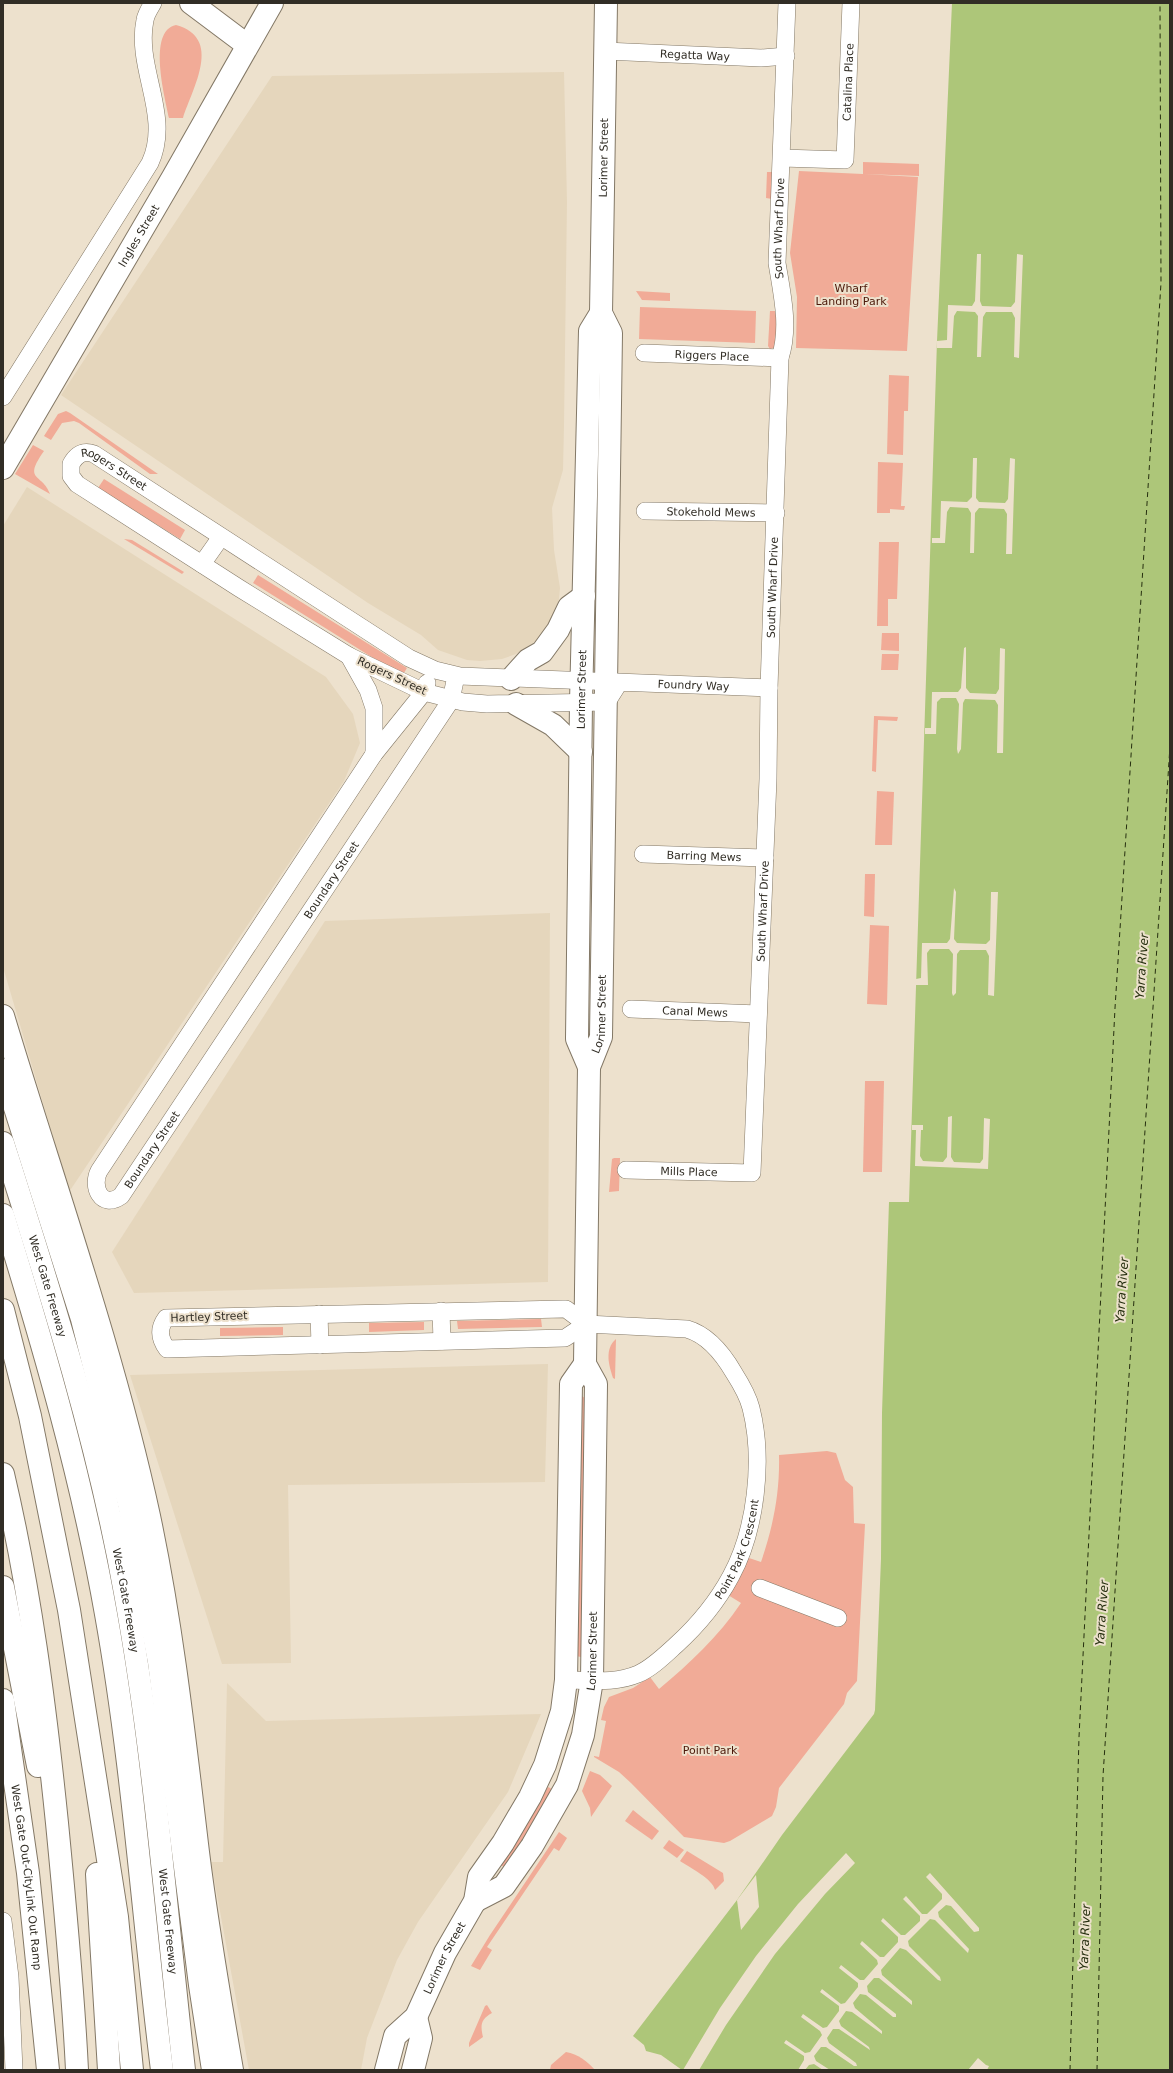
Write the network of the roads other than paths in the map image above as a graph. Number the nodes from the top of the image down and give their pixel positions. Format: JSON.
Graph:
{"nodes":[{"id":1,"x":153,"y":3,"type":"edge"},
{"id":2,"x":191,"y":3,"type":"edge"},
{"id":3,"x":272,"y":3,"type":"edge"},
{"id":4,"x":606,"y":3,"type":"edge"},
{"id":5,"x":788,"y":3,"type":"edge"},
{"id":6,"x":851,"y":3,"type":"edge"},
{"id":7,"x":247,"y":45,"type":"junction"},
{"id":8,"x":605,"y":51,"type":"junction"},
{"id":9,"x":786,"y":56,"type":"junction"},
{"id":10,"x":782,"y":158,"type":"junction"},
{"id":11,"x":601,"y":313,"type":"junction"},
{"id":12,"x":644,"y":353,"type":"dead end"},
{"id":13,"x":780,"y":358,"type":"junction"},
{"id":14,"x":3,"y":397,"type":"edge"},
{"id":15,"x":3,"y":468,"type":"edge"},
{"id":16,"x":645,"y":511,"type":"dead end"},
{"id":17,"x":776,"y":513,"type":"junction"},
{"id":18,"x":221,"y":537,"type":"junction"},
{"id":19,"x":202,"y":564,"type":"junction"},
{"id":20,"x":584,"y":596,"type":"junction"},
{"id":21,"x":349,"y":656,"type":"junction"},
{"id":22,"x":432,"y":669,"type":"junction"},
{"id":23,"x":456,"y":676,"type":"junction"},
{"id":24,"x":510,"y":679,"type":"junction"},
{"id":25,"x":769,"y":688,"type":"junction"},
{"id":26,"x":611,"y":689,"type":"junction"},
{"id":27,"x":424,"y":692,"type":"junction"},
{"id":28,"x":582,"y":692,"type":"junction"},
{"id":29,"x":451,"y":700,"type":"junction"},
{"id":30,"x":516,"y":704,"type":"junction"},
{"id":31,"x":581,"y":752,"type":"junction"},
{"id":32,"x":374,"y":754,"type":"junction"},
{"id":33,"x":644,"y":854,"type":"dead end"},
{"id":34,"x":765,"y":858,"type":"junction"},
{"id":35,"x":631,"y":1009,"type":"dead end"},
{"id":36,"x":758,"y":1014,"type":"junction"},
{"id":37,"x":3,"y":1016,"type":"edge"},
{"id":38,"x":589,"y":1067,"type":"junction"},
{"id":39,"x":3,"y":1070,"type":"edge"},
{"id":40,"x":3,"y":1143,"type":"edge"},
{"id":41,"x":626,"y":1170,"type":"dead end"},
{"id":42,"x":752,"y":1173,"type":"joint"},
{"id":43,"x":3,"y":1215,"type":"edge"},
{"id":44,"x":3,"y":1310,"type":"edge"},
{"id":45,"x":442,"y":1311,"type":"junction"},
{"id":46,"x":319,"y":1314,"type":"junction"},
{"id":47,"x":586,"y":1324,"type":"junction"},
{"id":48,"x":442,"y":1341,"type":"junction"},
{"id":49,"x":320,"y":1344,"type":"junction"},
{"id":50,"x":585,"y":1364,"type":"junction"},
{"id":51,"x":3,"y":1474,"type":"edge"},
{"id":52,"x":3,"y":1587,"type":"edge"},
{"id":53,"x":760,"y":1588,"type":"dead end"},
{"id":54,"x":838,"y":1618,"type":"dead end"},
{"id":55,"x":566,"y":1680,"type":"junction"},
{"id":56,"x":592,"y":1680,"type":"junction"},
{"id":57,"x":3,"y":1700,"type":"edge"},
{"id":58,"x":85,"y":1709,"type":"junction"},
{"id":59,"x":475,"y":1901,"type":"junction"},
{"id":60,"x":3,"y":1921,"type":"edge"},
{"id":61,"x":67,"y":1923,"type":"junction"},
{"id":62,"x":200,"y":1985,"type":"junction"},
{"id":63,"x":416,"y":2017,"type":"junction"},
{"id":64,"x":47,"y":2065,"type":"edge"},
{"id":65,"x":14,"y":2070,"type":"edge"},
{"id":66,"x":77,"y":2070,"type":"edge"},
{"id":67,"x":109,"y":2070,"type":"edge"},
{"id":68,"x":132,"y":2070,"type":"edge"},
{"id":69,"x":162,"y":2070,"type":"edge"},
{"id":70,"x":184,"y":2070,"type":"edge"},
{"id":71,"x":205,"y":2070,"type":"edge"},
{"id":72,"x":213,"y":2070,"type":"edge"},
{"id":73,"x":232,"y":2070,"type":"edge"},
{"id":74,"x":386,"y":2070,"type":"edge"},
{"id":75,"x":413,"y":2070,"type":"edge"}],
"edges":[{"from":1,"to":14,"type":"street"},
{"from":2,"to":7,"type":"main road"},
{"from":3,"to":7,"type":"main road","name":"Ingles Street"},
{"from":4,"to":8,"type":"main road","name":"Lorimer Street"},
{"from":5,"to":9,"type":"street","name":"South Wharf Drive"},
{"from":6,"to":10,"type":"street","name":"Catalina Place"},
{"from":7,"to":15,"type":"main road","name":"Ingles Street"},
{"from":8,"to":9,"type":"street","name":"Regatta Way"},
{"from":8,"to":11,"type":"main road","name":"Lorimer Street"},
{"from":9,"to":10,"type":"street","name":"South Wharf Drive"},
{"from":10,"to":13,"type":"street","name":"South Wharf Drive"},
{"from":11,"to":20,"type":"main road","name":"Lorimer Street"},
{"from":11,"to":26,"type":"main road","name":"Lorimer Street"},
{"from":12,"to":13,"type":"street","name":"Riggers Place"},
{"from":13,"to":17,"type":"street","name":"South Wharf Drive"},
{"from":16,"to":17,"type":"street","name":"Stokehold Mews"},
{"from":17,"to":25,"type":"street","name":"South Wharf Drive"},
{"from":18,"to":19,"type":"street"},
{"from":18,"to":19,"type":"street","name":"Rogers Street"},
{"from":18,"to":22,"type":"street","name":"Rogers Street"},
{"from":19,"to":21,"type":"street","name":"Rogers Street"},
{"from":20,"to":24,"type":"main road"},
{"from":20,"to":28,"type":"main road","name":"Lorimer Street"},
{"from":21,"to":27,"type":"street","name":"Rogers Street"},
{"from":21,"to":32,"type":"street"},
{"from":22,"to":23,"type":"street","name":"Rogers Street"},
{"from":22,"to":27,"type":"street","name":"Boundary Street"},
{"from":23,"to":24,"type":"street","name":"Rogers Street"},
{"from":23,"to":29,"type":"street","name":"Boundary Street"},
{"from":24,"to":28,"type":"street","name":"Rogers Street"},
{"from":25,"to":26,"type":"street","name":"Foundry Way"},
{"from":25,"to":34,"type":"street","name":"South Wharf Drive"},
{"from":26,"to":28,"type":"street","name":"Rogers Street"},
{"from":26,"to":38,"type":"main road","name":"Lorimer Street"},
{"from":27,"to":29,"type":"street","name":"Rogers Street"},
{"from":27,"to":32,"type":"street","name":"Boundary Street"},
{"from":28,"to":30,"type":"street","name":"Rogers Street"},
{"from":28,"to":31,"type":"main road","name":"Lorimer Street"},
{"from":29,"to":30,"type":"street","name":"Rogers Street"},
{"from":29,"to":32,"type":"street","name":"Boundary Street"},
{"from":30,"to":31,"type":"main road"},
{"from":31,"to":38,"type":"main road","name":"Lorimer Street"},
{"from":33,"to":34,"type":"street","name":"Barring Mews"},
{"from":34,"to":36,"type":"street","name":"South Wharf Drive"},
{"from":35,"to":36,"type":"street","name":"Canal Mews"},
{"from":36,"to":42,"type":"street","name":"South Wharf Drive"},
{"from":37,"to":73,"type":"main road"},
{"from":38,"to":47,"type":"main road","name":"Lorimer Street"},
{"from":39,"to":62,"type":"main road"},
{"from":40,"to":70,"type":"main road","name":"West Gate Freeway"},
{"from":41,"to":42,"type":"street","name":"Mills Place"},
{"from":43,"to":69,"type":"main road"},
{"from":44,"to":58,"type":"main road"},
{"from":45,"to":46,"type":"street","name":"Hartley Street"},
{"from":45,"to":47,"type":"street","name":"Hartley Street"},
{"from":45,"to":48,"type":"street"},
{"from":46,"to":49,"type":"street"},
{"from":46,"to":49,"type":"street","name":"Hartley Street"},
{"from":47,"to":48,"type":"street","name":"Hartley Street"},
{"from":47,"to":50,"type":"main road","name":"Lorimer Street"},
{"from":47,"to":56,"type":"street","name":"Point Park Crescent"},
{"from":48,"to":49,"type":"street","name":"Hartley Street"},
{"from":50,"to":55,"type":"main road","name":"Lorimer Street"},
{"from":50,"to":56,"type":"main road","name":"Lorimer Street"},
{"from":51,"to":61,"type":"main road"},
{"from":52,"to":61,"type":"main road"},
{"from":53,"to":54,"type":"street"},
{"from":55,"to":56,"type":"street","name":"Point Park Crescent"},
{"from":55,"to":59,"type":"main road","name":"Lorimer Street"},
{"from":56,"to":59,"type":"main road","name":"Lorimer Street"},
{"from":57,"to":64,"type":"main road","name":"West Gate Out-CityLink Out Ramp"},
{"from":58,"to":67,"type":"main road"},
{"from":58,"to":68,"type":"main road"},
{"from":59,"to":63,"type":"main road","name":"Lorimer Street"},
{"from":60,"to":65,"type":"street"},
{"from":61,"to":66,"type":"main road"},
{"from":62,"to":71,"type":"main road"},
{"from":62,"to":72,"type":"main road"},
{"from":63,"to":74,"type":"main road","name":"Lorimer Street"},
{"from":63,"to":75,"type":"main road"}]}
